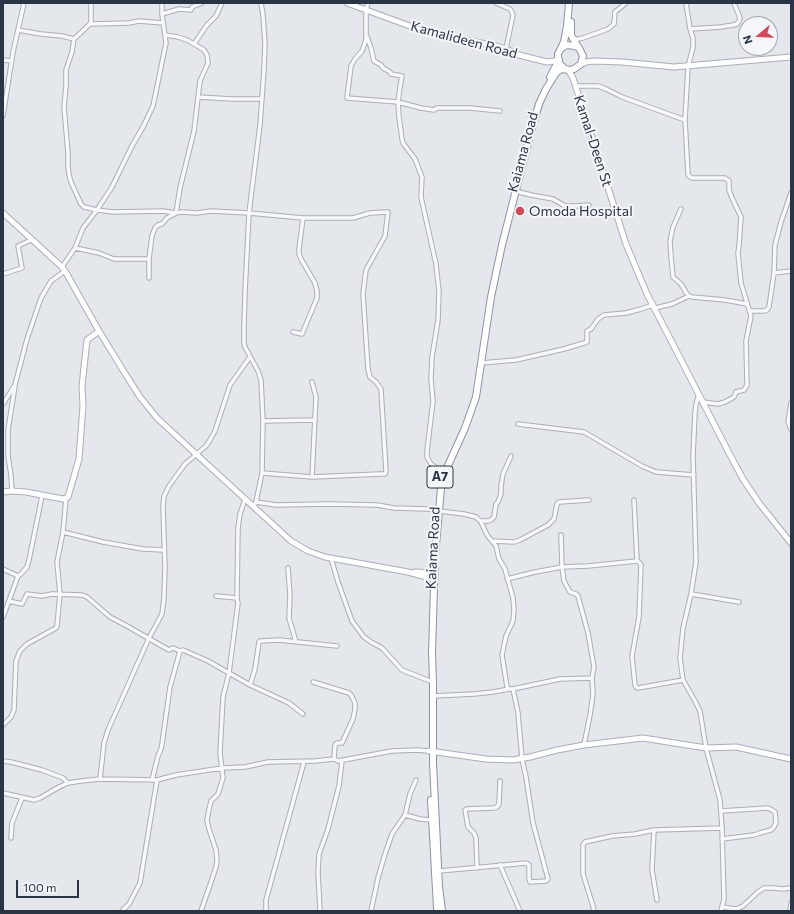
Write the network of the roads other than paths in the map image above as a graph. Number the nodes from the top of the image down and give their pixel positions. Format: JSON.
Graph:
{"nodes":[{"id":1,"x":24,"y":3,"type":"edge"},
{"id":2,"x":91,"y":3,"type":"edge"},
{"id":3,"x":162,"y":3,"type":"edge"},
{"id":4,"x":202,"y":3,"type":"edge"},
{"id":5,"x":222,"y":3,"type":"edge"},
{"id":6,"x":261,"y":3,"type":"edge"},
{"id":7,"x":347,"y":3,"type":"edge"},
{"id":8,"x":368,"y":3,"type":"edge"},
{"id":9,"x":496,"y":3,"type":"edge"},
{"id":10,"x":571,"y":3,"type":"edge"},
{"id":11,"x":626,"y":3,"type":"edge"},
{"id":12,"x":686,"y":3,"type":"edge"},
{"id":13,"x":734,"y":3,"type":"edge"},
{"id":14,"x":193,"y":5,"type":"edge"},
{"id":15,"x":366,"y":10,"type":"junction"},
{"id":16,"x":162,"y":14,"type":"junction"},
{"id":17,"x":163,"y":23,"type":"junction"},
{"id":18,"x":90,"y":24,"type":"junction"},
{"id":19,"x":690,"y":29,"type":"junction"},
{"id":20,"x":18,"y":30,"type":"junction"},
{"id":21,"x":366,"y":34,"type":"junction"},
{"id":22,"x":165,"y":35,"type":"junction"},
{"id":23,"x":74,"y":39,"type":"junction"},
{"id":24,"x":574,"y":40,"type":"junction"},
{"id":25,"x":194,"y":44,"type":"junction"},
{"id":26,"x":506,"y":50,"type":"junction"},
{"id":27,"x":560,"y":50,"type":"junction"},
{"id":28,"x":580,"y":51,"type":"junction"},
{"id":29,"x":791,"y":57,"type":"edge"},
{"id":30,"x":558,"y":59,"type":"junction"},
{"id":31,"x":3,"y":60,"type":"edge"},
{"id":32,"x":12,"y":61,"type":"junction"},
{"id":33,"x":594,"y":61,"type":"junction"},
{"id":34,"x":578,"y":67,"type":"junction"},
{"id":35,"x":688,"y":67,"type":"junction"},
{"id":36,"x":566,"y":69,"type":"junction"},
{"id":37,"x":573,"y":78,"type":"junction"},
{"id":38,"x":575,"y":86,"type":"junction"},
{"id":39,"x":198,"y":97,"type":"junction"},
{"id":40,"x":262,"y":99,"type":"junction"},
{"id":41,"x":398,"y":102,"type":"junction"},
{"id":42,"x":4,"y":108,"type":"edge"},
{"id":43,"x":500,"y":111,"type":"dead end"},
{"id":44,"x":3,"y":116,"type":"edge"},
{"id":45,"x":686,"y":120,"type":"junction"},
{"id":46,"x":516,"y":191,"type":"junction"},
{"id":47,"x":791,"y":193,"type":"edge"},
{"id":48,"x":589,"y":205,"type":"dead end"},
{"id":49,"x":681,"y":209,"type":"dead end"},
{"id":50,"x":96,"y":210,"type":"junction"},
{"id":51,"x":3,"y":213,"type":"edge"},
{"id":52,"x":176,"y":213,"type":"junction"},
{"id":53,"x":249,"y":213,"type":"junction"},
{"id":54,"x":303,"y":218,"type":"junction"},
{"id":55,"x":31,"y":240,"type":"junction"},
{"id":56,"x":76,"y":248,"type":"junction"},
{"id":57,"x":149,"y":258,"type":"junction"},
{"id":58,"x":64,"y":269,"type":"junction"},
{"id":59,"x":791,"y":271,"type":"edge"},
{"id":60,"x":774,"y":273,"type":"junction"},
{"id":61,"x":3,"y":274,"type":"edge"},
{"id":62,"x":149,"y":278,"type":"dead end"},
{"id":63,"x":689,"y":296,"type":"junction"},
{"id":64,"x":747,"y":304,"type":"junction"},
{"id":65,"x":654,"y":306,"type":"junction"},
{"id":66,"x":750,"y":311,"type":"junction"},
{"id":67,"x":99,"y":331,"type":"junction"},
{"id":68,"x":293,"y":332,"type":"dead end"},
{"id":69,"x":250,"y":356,"type":"junction"},
{"id":70,"x":482,"y":363,"type":"junction"},
{"id":71,"x":312,"y":382,"type":"dead end"},
{"id":72,"x":15,"y":385,"type":"junction"},
{"id":73,"x":699,"y":394,"type":"junction"},
{"id":74,"x":703,"y":402,"type":"junction"},
{"id":75,"x":3,"y":404,"type":"edge"},
{"id":76,"x":791,"y":404,"type":"edge"},
{"id":77,"x":315,"y":420,"type":"junction"},
{"id":78,"x":263,"y":421,"type":"junction"},
{"id":79,"x":518,"y":424,"type":"dead end"},
{"id":80,"x":791,"y":429,"type":"edge"},
{"id":81,"x":196,"y":454,"type":"junction"},
{"id":82,"x":511,"y":456,"type":"dead end"},
{"id":83,"x":442,"y":472,"type":"junction"},
{"id":84,"x":262,"y":473,"type":"junction"},
{"id":85,"x":694,"y":475,"type":"junction"},
{"id":86,"x":312,"y":477,"type":"junction"},
{"id":87,"x":12,"y":491,"type":"junction"},
{"id":88,"x":3,"y":492,"type":"edge"},
{"id":89,"x":42,"y":496,"type":"junction"},
{"id":90,"x":66,"y":499,"type":"junction"},
{"id":91,"x":245,"y":499,"type":"junction"},
{"id":92,"x":589,"y":500,"type":"dead end"},
{"id":93,"x":634,"y":500,"type":"dead end"},
{"id":94,"x":255,"y":504,"type":"junction"},
{"id":95,"x":437,"y":510,"type":"junction"},
{"id":96,"x":480,"y":521,"type":"junction"},
{"id":97,"x":63,"y":532,"type":"junction"},
{"id":98,"x":561,"y":535,"type":"dead end"},
{"id":99,"x":492,"y":541,"type":"junction"},
{"id":100,"x":791,"y":543,"type":"edge"},
{"id":101,"x":164,"y":550,"type":"junction"},
{"id":102,"x":331,"y":558,"type":"junction"},
{"id":103,"x":637,"y":561,"type":"junction"},
{"id":104,"x":562,"y":567,"type":"junction"},
{"id":105,"x":288,"y":568,"type":"dead end"},
{"id":106,"x":3,"y":569,"type":"edge"},
{"id":107,"x":18,"y":576,"type":"junction"},
{"id":108,"x":432,"y":576,"type":"junction"},
{"id":109,"x":507,"y":579,"type":"junction"},
{"id":110,"x":60,"y":594,"type":"junction"},
{"id":111,"x":691,"y":594,"type":"junction"},
{"id":112,"x":216,"y":596,"type":"dead end"},
{"id":113,"x":237,"y":598,"type":"junction"},
{"id":114,"x":9,"y":601,"type":"junction"},
{"id":115,"x":740,"y":602,"type":"dead end"},
{"id":116,"x":3,"y":617,"type":"edge"},
{"id":117,"x":149,"y":638,"type":"junction"},
{"id":118,"x":296,"y":642,"type":"junction"},
{"id":119,"x":337,"y":646,"type":"dead end"},
{"id":120,"x":180,"y":651,"type":"junction"},
{"id":121,"x":229,"y":672,"type":"junction"},
{"id":122,"x":592,"y":678,"type":"junction"},
{"id":123,"x":683,"y":680,"type":"junction"},
{"id":124,"x":430,"y":681,"type":"junction"},
{"id":125,"x":313,"y":682,"type":"dead end"},
{"id":126,"x":250,"y":685,"type":"junction"},
{"id":127,"x":510,"y":689,"type":"junction"},
{"id":128,"x":433,"y":696,"type":"junction"},
{"id":129,"x":303,"y":714,"type":"dead end"},
{"id":130,"x":3,"y":726,"type":"edge"},
{"id":131,"x":584,"y":745,"type":"junction"},
{"id":132,"x":706,"y":748,"type":"junction"},
{"id":133,"x":431,"y":751,"type":"junction"},
{"id":134,"x":334,"y":759,"type":"junction"},
{"id":135,"x":522,"y":759,"type":"junction"},
{"id":136,"x":791,"y":759,"type":"edge"},
{"id":137,"x":3,"y":761,"type":"edge"},
{"id":138,"x":342,"y":761,"type":"junction"},
{"id":139,"x":304,"y":762,"type":"junction"},
{"id":140,"x":222,"y":768,"type":"junction"},
{"id":141,"x":100,"y":779,"type":"junction"},
{"id":142,"x":152,"y":780,"type":"junction"},
{"id":143,"x":156,"y":780,"type":"junction"},
{"id":144,"x":416,"y":780,"type":"dead end"},
{"id":145,"x":500,"y":781,"type":"dead end"},
{"id":146,"x":68,"y":783,"type":"junction"},
{"id":147,"x":3,"y":793,"type":"edge"},
{"id":148,"x":22,"y":798,"type":"junction"},
{"id":149,"x":721,"y":811,"type":"junction"},
{"id":150,"x":405,"y":815,"type":"junction"},
{"id":151,"x":431,"y":820,"type":"junction"},
{"id":152,"x":722,"y":828,"type":"junction"},
{"id":153,"x":654,"y":830,"type":"junction"},
{"id":154,"x":11,"y":838,"type":"dead end"},
{"id":155,"x":722,"y":839,"type":"junction"},
{"id":156,"x":500,"y":865,"type":"junction"},
{"id":157,"x":477,"y":868,"type":"junction"},
{"id":158,"x":439,"y":871,"type":"junction"},
{"id":159,"x":791,"y":888,"type":"edge"},
{"id":160,"x":657,"y":900,"type":"dead end"},
{"id":161,"x":791,"y":903,"type":"edge"},
{"id":162,"x":721,"y":909,"type":"edge"},
{"id":163,"x":122,"y":911,"type":"edge"},
{"id":164,"x":201,"y":911,"type":"edge"},
{"id":165,"x":266,"y":911,"type":"edge"},
{"id":166,"x":320,"y":911,"type":"edge"},
{"id":167,"x":371,"y":911,"type":"edge"},
{"id":168,"x":438,"y":911,"type":"edge"},
{"id":169,"x":442,"y":911,"type":"edge"},
{"id":170,"x":520,"y":911,"type":"edge"},
{"id":171,"x":594,"y":911,"type":"edge"},
{"id":172,"x":790,"y":911,"type":"edge"}],
"edges":[{"from":1,"to":20,"type":"street"},
{"from":2,"to":18,"type":"street"},
{"from":3,"to":16,"type":"street"},
{"from":4,"to":14,"type":"street"},
{"from":5,"to":25,"type":"street"},
{"from":6,"to":40,"type":"street"},
{"from":7,"to":15,"type":"street","name":"Kamalideen Road"},
{"from":8,"to":15,"type":"street"},
{"from":9,"to":26,"type":"street"},
{"from":10,"to":24,"type":"highway"},
{"from":10,"to":27,"type":"highway"},
{"from":11,"to":24,"type":"street"},
{"from":12,"to":19,"type":"street"},
{"from":13,"to":19,"type":"street"},
{"from":14,"to":16,"type":"street"},
{"from":15,"to":21,"type":"street"},
{"from":15,"to":26,"type":"street","name":"Kamalideen Road"},
{"from":16,"to":17,"type":"street"},
{"from":17,"to":18,"type":"street"},
{"from":17,"to":22,"type":"street"},
{"from":18,"to":23,"type":"street"},
{"from":19,"to":35,"type":"street"},
{"from":20,"to":23,"type":"street"},
{"from":20,"to":32,"type":"street"},
{"from":21,"to":41,"type":"street"},
{"from":21,"to":41,"type":"street"},
{"from":22,"to":25,"type":"street"},
{"from":22,"to":50,"type":"street"},
{"from":23,"to":50,"type":"street"},
{"from":24,"to":28,"type":"highway"},
{"from":25,"to":39,"type":"street"},
{"from":26,"to":30,"type":"street","name":"Kamalideen Road"},
{"from":27,"to":28,"type":"highway"},
{"from":27,"to":30,"type":"highway"},
{"from":28,"to":33,"type":"street"},
{"from":28,"to":34,"type":"highway"},
{"from":29,"to":35,"type":"street"},
{"from":30,"to":36,"type":"highway"},
{"from":30,"to":83,"type":"highway","name":"Kaiama Road","number":"A7"},
{"from":31,"to":32,"type":"street"},
{"from":32,"to":42,"type":"street"},
{"from":33,"to":34,"type":"street"},
{"from":33,"to":35,"type":"street"},
{"from":34,"to":36,"type":"highway"},
{"from":34,"to":37,"type":"street"},
{"from":35,"to":45,"type":"street"},
{"from":36,"to":37,"type":"street"},
{"from":36,"to":46,"type":"highway","name":"Kaiama Road","number":"A7"},
{"from":37,"to":38,"type":"street","name":"Kamal-Deen St"},
{"from":38,"to":45,"type":"street"},
{"from":38,"to":65,"type":"street","name":"Kamal-Deen St"},
{"from":39,"to":40,"type":"street"},
{"from":39,"to":52,"type":"street"},
{"from":40,"to":53,"type":"street"},
{"from":41,"to":43,"type":"street"},
{"from":41,"to":83,"type":"street"},
{"from":42,"to":44,"type":"street"},
{"from":45,"to":64,"type":"street"},
{"from":46,"to":48,"type":"street"},
{"from":46,"to":70,"type":"highway","name":"Kaiama Road","number":"A7"},
{"from":47,"to":60,"type":"street"},
{"from":49,"to":63,"type":"street"},
{"from":50,"to":52,"type":"street"},
{"from":50,"to":56,"type":"street"},
{"from":51,"to":55,"type":"street"},
{"from":52,"to":53,"type":"street"},
{"from":52,"to":57,"type":"street"},
{"from":53,"to":54,"type":"street"},
{"from":53,"to":69,"type":"street"},
{"from":54,"to":68,"type":"street"},
{"from":54,"to":86,"type":"street"},
{"from":55,"to":58,"type":"street"},
{"from":55,"to":61,"type":"street"},
{"from":56,"to":57,"type":"street"},
{"from":56,"to":58,"type":"street"},
{"from":57,"to":62,"type":"street"},
{"from":58,"to":67,"type":"street"},
{"from":58,"to":72,"type":"street"},
{"from":59,"to":60,"type":"street"},
{"from":60,"to":66,"type":"street"},
{"from":63,"to":64,"type":"street"},
{"from":63,"to":65,"type":"street"},
{"from":64,"to":66,"type":"street"},
{"from":65,"to":70,"type":"street"},
{"from":65,"to":73,"type":"street","name":"Kamal-Deen St"},
{"from":66,"to":74,"type":"street"},
{"from":67,"to":81,"type":"street"},
{"from":67,"to":90,"type":"street"},
{"from":69,"to":78,"type":"street"},
{"from":69,"to":81,"type":"street"},
{"from":70,"to":95,"type":"highway","name":"Kaiama Road","number":"A7"},
{"from":71,"to":77,"type":"street"},
{"from":72,"to":75,"type":"street"},
{"from":72,"to":87,"type":"street"},
{"from":73,"to":74,"type":"street","name":"Kamal-Deen St"},
{"from":73,"to":85,"type":"street"},
{"from":74,"to":100,"type":"street","name":"Kamal-Deen St"},
{"from":76,"to":80,"type":"street"},
{"from":77,"to":78,"type":"street"},
{"from":77,"to":86,"type":"street"},
{"from":78,"to":84,"type":"street"},
{"from":79,"to":85,"type":"street"},
{"from":81,"to":91,"type":"street"},
{"from":81,"to":101,"type":"street"},
{"from":82,"to":96,"type":"street"},
{"from":83,"to":95,"type":"highway","name":"Kaiama Road","number":"A7"},
{"from":84,"to":86,"type":"street"},
{"from":84,"to":94,"type":"street"},
{"from":85,"to":111,"type":"street"},
{"from":87,"to":88,"type":"street"},
{"from":87,"to":89,"type":"street"},
{"from":89,"to":90,"type":"street"},
{"from":89,"to":107,"type":"street"},
{"from":90,"to":97,"type":"street"},
{"from":91,"to":94,"type":"street"},
{"from":91,"to":113,"type":"street"},
{"from":92,"to":99,"type":"street"},
{"from":93,"to":103,"type":"street"},
{"from":94,"to":95,"type":"street"},
{"from":94,"to":102,"type":"street"},
{"from":95,"to":96,"type":"street"},
{"from":95,"to":108,"type":"highway","name":"Kaiama Road","number":"A7"},
{"from":96,"to":99,"type":"street"},
{"from":97,"to":101,"type":"street"},
{"from":97,"to":110,"type":"street"},
{"from":98,"to":104,"type":"street"},
{"from":99,"to":109,"type":"street"},
{"from":101,"to":117,"type":"street"},
{"from":102,"to":108,"type":"street"},
{"from":102,"to":124,"type":"street"},
{"from":103,"to":104,"type":"street"},
{"from":103,"to":123,"type":"street"},
{"from":104,"to":109,"type":"street"},
{"from":104,"to":122,"type":"street"},
{"from":105,"to":118,"type":"street"},
{"from":106,"to":107,"type":"street"},
{"from":107,"to":114,"type":"street"},
{"from":108,"to":124,"type":"highway","name":"Kaiama Road","number":"A7"},
{"from":108,"to":128,"type":"highway","name":"Kaiama Road","number":"A7"},
{"from":109,"to":127,"type":"street"},
{"from":110,"to":114,"type":"street"},
{"from":110,"to":117,"type":"street"},
{"from":110,"to":130,"type":"street"},
{"from":111,"to":115,"type":"street"},
{"from":111,"to":123,"type":"street"},
{"from":112,"to":113,"type":"street"},
{"from":113,"to":121,"type":"street"},
{"from":114,"to":116,"type":"street"},
{"from":117,"to":120,"type":"street"},
{"from":117,"to":141,"type":"street"},
{"from":118,"to":119,"type":"street"},
{"from":118,"to":126,"type":"street"},
{"from":120,"to":121,"type":"street"},
{"from":120,"to":142,"type":"street"},
{"from":121,"to":126,"type":"street"},
{"from":121,"to":140,"type":"street"},
{"from":122,"to":127,"type":"street"},
{"from":122,"to":131,"type":"street"},
{"from":123,"to":132,"type":"street"},
{"from":124,"to":133,"type":"highway","name":"Kaiama Road","number":"A7"},
{"from":125,"to":134,"type":"street"},
{"from":126,"to":129,"type":"street"},
{"from":127,"to":128,"type":"street"},
{"from":127,"to":135,"type":"street"},
{"from":128,"to":133,"type":"highway","name":"Kaiama Road","number":"A7"},
{"from":131,"to":132,"type":"street"},
{"from":131,"to":135,"type":"street"},
{"from":132,"to":136,"type":"street"},
{"from":132,"to":149,"type":"street"},
{"from":133,"to":135,"type":"street"},
{"from":133,"to":138,"type":"street"},
{"from":133,"to":151,"type":"highway","name":"Kaiama Road","number":"A7"},
{"from":133,"to":158,"type":"highway","name":"Kaiama Road","number":"A7"},
{"from":134,"to":138,"type":"street"},
{"from":134,"to":139,"type":"street"},
{"from":135,"to":156,"type":"street"},
{"from":137,"to":146,"type":"street"},
{"from":138,"to":166,"type":"street"},
{"from":139,"to":140,"type":"street"},
{"from":139,"to":165,"type":"street"},
{"from":140,"to":143,"type":"street"},
{"from":140,"to":164,"type":"street"},
{"from":141,"to":142,"type":"street"},
{"from":141,"to":146,"type":"street"},
{"from":142,"to":143,"type":"street"},
{"from":143,"to":163,"type":"street"},
{"from":144,"to":150,"type":"street"},
{"from":145,"to":157,"type":"street"},
{"from":146,"to":148,"type":"street"},
{"from":147,"to":148,"type":"street"},
{"from":148,"to":154,"type":"street"},
{"from":149,"to":152,"type":"street"},
{"from":149,"to":155,"type":"street"},
{"from":150,"to":151,"type":"street"},
{"from":150,"to":167,"type":"street"},
{"from":151,"to":168,"type":"highway","name":"Kaiama Road","number":"A7"},
{"from":152,"to":153,"type":"street"},
{"from":152,"to":155,"type":"street"},
{"from":153,"to":160,"type":"street"},
{"from":153,"to":171,"type":"street"},
{"from":155,"to":162,"type":"street"},
{"from":156,"to":157,"type":"street"},
{"from":156,"to":170,"type":"street"},
{"from":157,"to":158,"type":"street"},
{"from":158,"to":169,"type":"highway","name":"Kaiama Road","number":"A7"},
{"from":159,"to":162,"type":"street"},
{"from":161,"to":172,"type":"street"}]}
